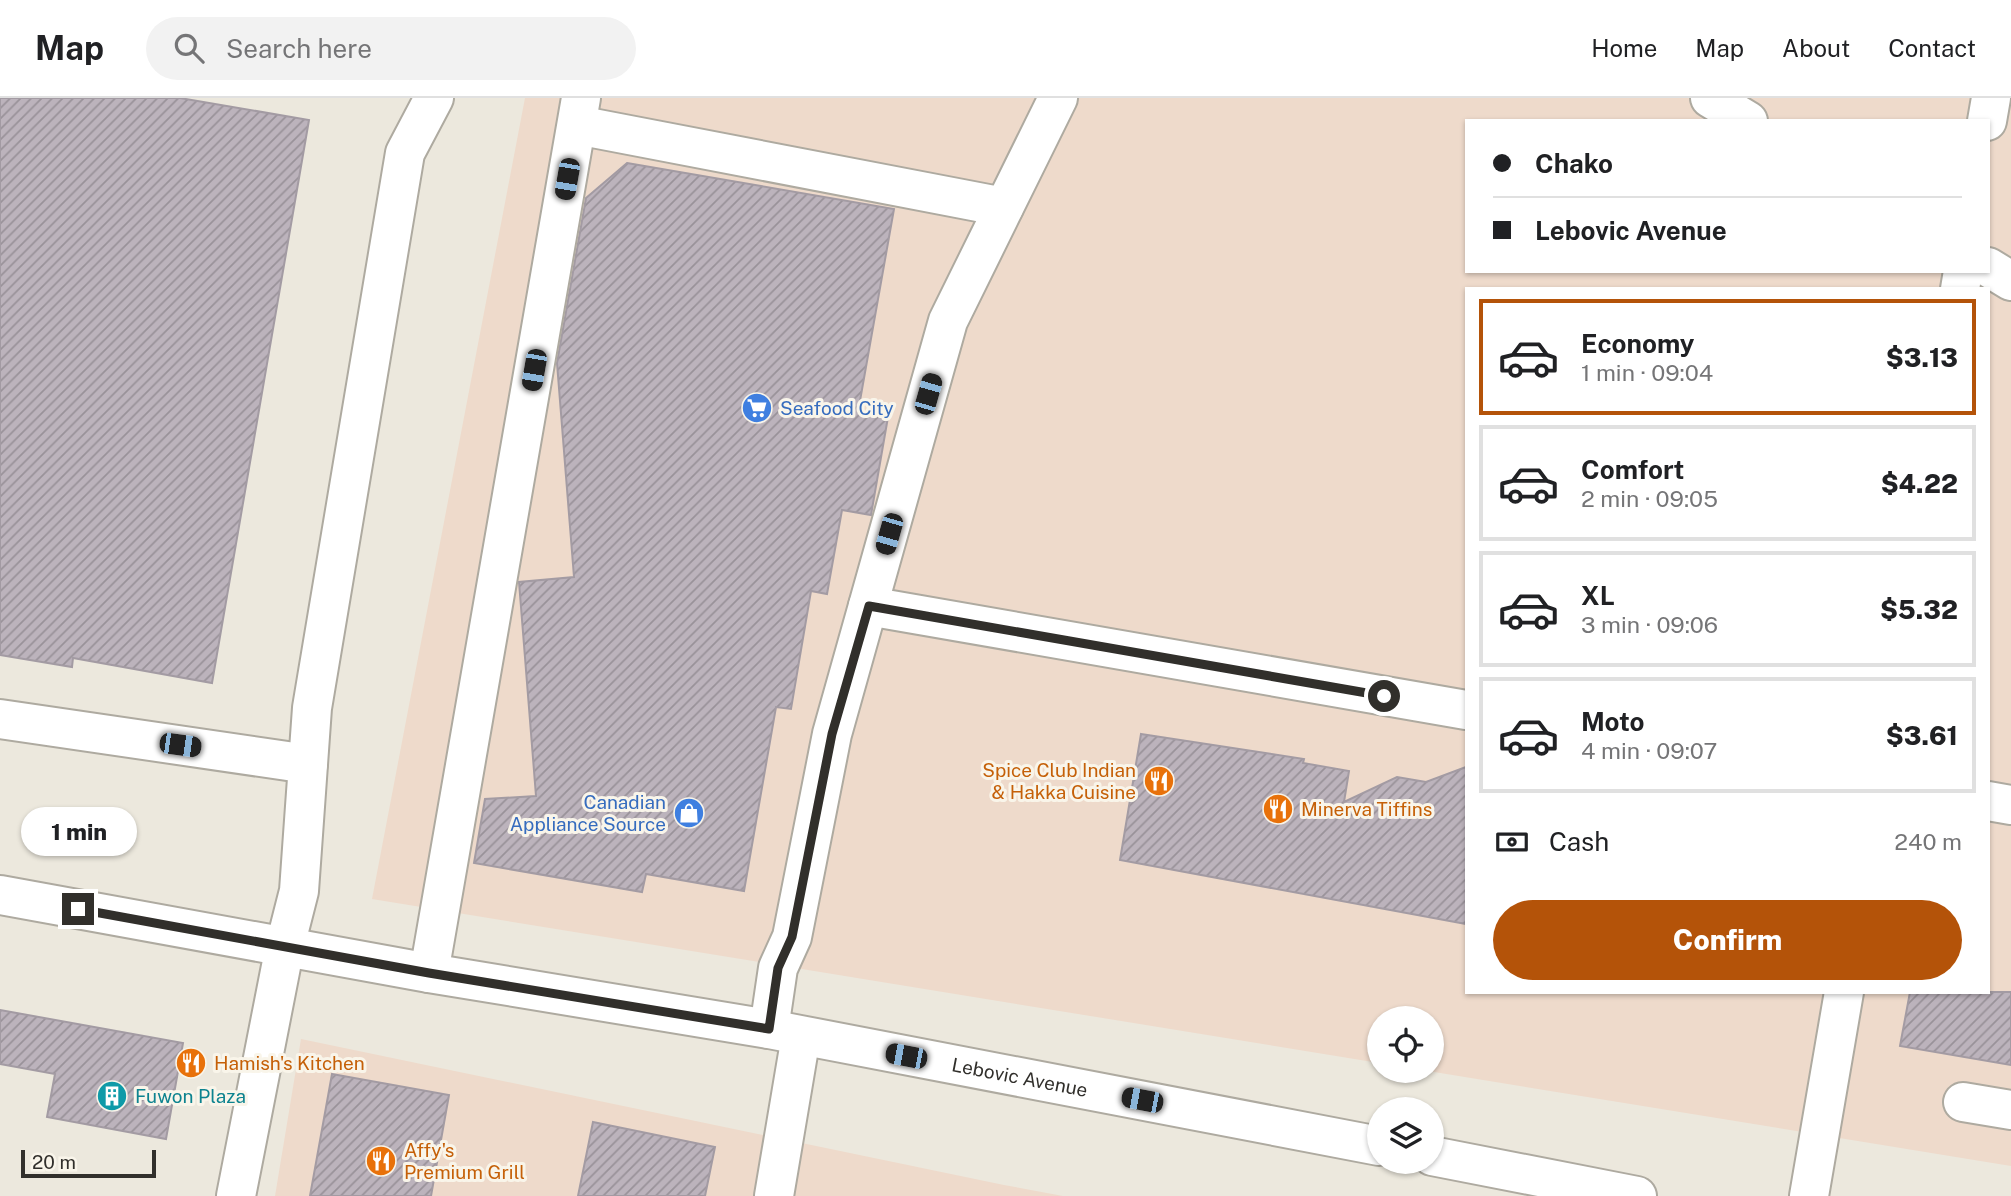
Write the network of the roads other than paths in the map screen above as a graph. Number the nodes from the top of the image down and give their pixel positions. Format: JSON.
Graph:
{"nodes":[{"id":1,"x":434,"y":98,"type":"edge"},
{"id":2,"x":1058,"y":98,"type":"edge"},
{"id":3,"x":1710,"y":98,"type":"edge"},
{"id":4,"x":1991,"y":98,"type":"edge"},
{"id":5,"x":579,"y":111,"type":"edge"},
{"id":6,"x":1745,"y":119,"type":"edge"},
{"id":7,"x":1987,"y":119,"type":"edge"},
{"id":8,"x":1004,"y":207,"type":"junction"},
{"id":9,"x":1990,"y":268,"type":"edge"},
{"id":10,"x":2011,"y":281,"type":"edge"},
{"id":11,"x":869,"y":606,"type":"junction"},
{"id":12,"x":1465,"y":710,"type":"edge"},
{"id":13,"x":0,"y":719,"type":"edge"},
{"id":14,"x":308,"y":764,"type":"junction"},
{"id":15,"x":1990,"y":801,"type":"edge"},
{"id":16,"x":2011,"y":805,"type":"edge"},
{"id":17,"x":0,"y":895,"type":"edge"},
{"id":18,"x":285,"y":946,"type":"junction"},
{"id":19,"x":429,"y":973,"type":"junction"},
{"id":20,"x":1844,"y":994,"type":"edge"},
{"id":21,"x":785,"y":1033,"type":"junction"},
{"id":22,"x":1963,"y":1102,"type":"dead end"},
{"id":23,"x":2011,"y":1110,"type":"edge"},
{"id":24,"x":1367,"y":1144,"type":"edge"},
{"id":25,"x":1444,"y":1158,"type":"edge"},
{"id":26,"x":236,"y":1196,"type":"edge"},
{"id":27,"x":774,"y":1196,"type":"edge"},
{"id":28,"x":1637,"y":1196,"type":"edge"},
{"id":29,"x":1809,"y":1196,"type":"edge"}],
"edges":[{"from":1,"to":14,"type":"street"},
{"from":2,"to":8,"type":"street"},
{"from":3,"to":6,"type":"street"},
{"from":4,"to":7,"type":"street"},
{"from":5,"to":8,"type":"street"},
{"from":5,"to":19,"type":"street"},
{"from":8,"to":11,"type":"street"},
{"from":9,"to":10,"type":"street"},
{"from":11,"to":12,"type":"street"},
{"from":11,"to":21,"type":"street"},
{"from":13,"to":14,"type":"street"},
{"from":14,"to":18,"type":"street"},
{"from":15,"to":16,"type":"street"},
{"from":17,"to":18,"type":"street","name":"Lebovic Avenue"},
{"from":18,"to":19,"type":"street","name":"Lebovic Avenue"},
{"from":18,"to":26,"type":"street"},
{"from":19,"to":21,"type":"street","name":"Lebovic Avenue"},
{"from":20,"to":29,"type":"street"},
{"from":21,"to":24,"type":"street","name":"Lebovic Avenue"},
{"from":21,"to":27,"type":"street"},
{"from":22,"to":23,"type":"street"},
{"from":25,"to":28,"type":"street"}]}
